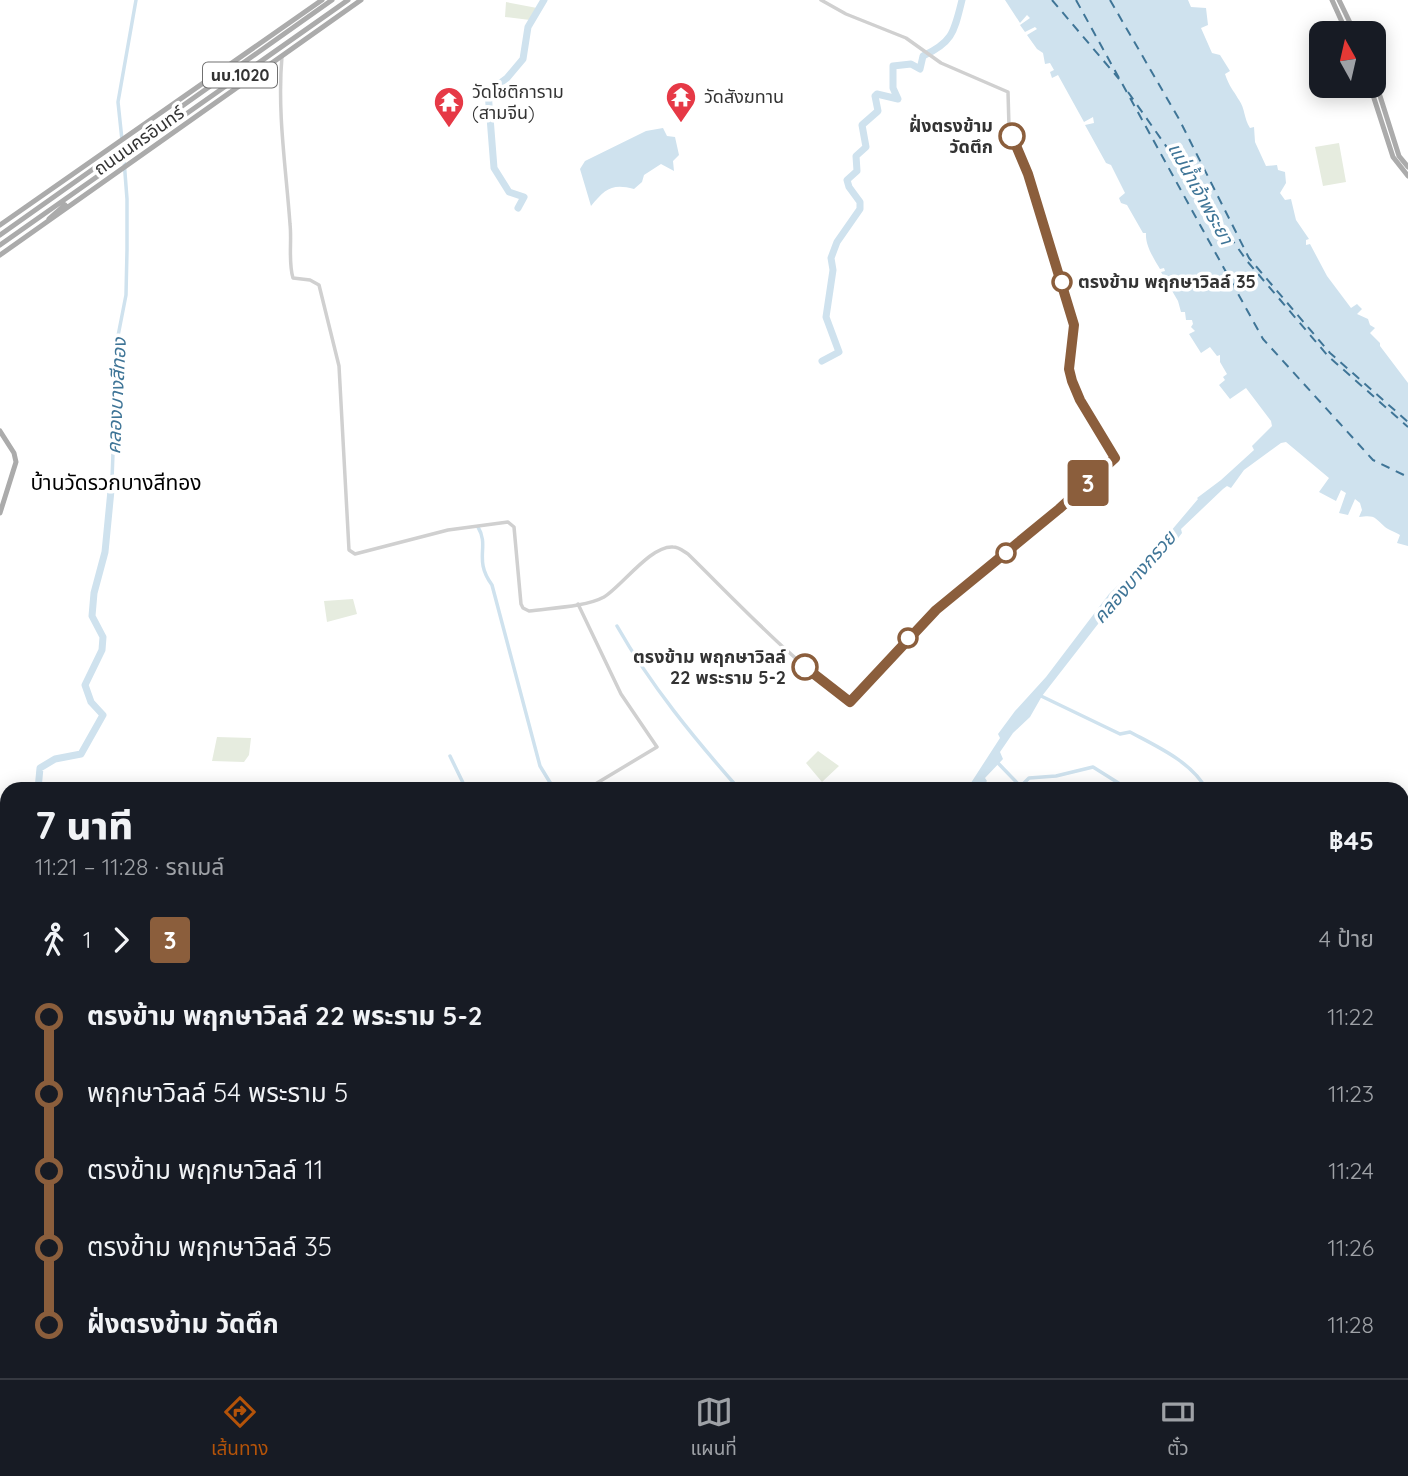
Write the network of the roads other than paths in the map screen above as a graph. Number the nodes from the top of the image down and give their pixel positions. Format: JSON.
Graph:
{"nodes":[{"id":1,"x":322,"y":0,"type":"edge"},
{"id":2,"x":332,"y":0,"type":"edge"},
{"id":3,"x":348,"y":0,"type":"edge"},
{"id":4,"x":361,"y":0,"type":"edge"},
{"id":5,"x":821,"y":0,"type":"edge"},
{"id":6,"x":1332,"y":0,"type":"edge"},
{"id":7,"x":1339,"y":0,"type":"edge"},
{"id":8,"x":1342,"y":21,"type":"edge"},
{"id":9,"x":1349,"y":21,"type":"edge"},
{"id":10,"x":282,"y":56,"type":"junction"},
{"id":11,"x":271,"y":64,"type":"junction"},
{"id":12,"x":281,"y":72,"type":"junction"},
{"id":13,"x":208,"y":78,"type":"junction"},
{"id":14,"x":1374,"y":98,"type":"edge"},
{"id":15,"x":1381,"y":98,"type":"edge"},
{"id":16,"x":184,"y":103,"type":"junction"},
{"id":17,"x":1408,"y":167,"type":"edge"},
{"id":18,"x":1408,"y":176,"type":"edge"},
{"id":19,"x":77,"y":193,"type":"junction"},
{"id":20,"x":0,"y":226,"type":"edge"},
{"id":21,"x":38,"y":230,"type":"junction"},
{"id":22,"x":0,"y":235,"type":"edge"},
{"id":23,"x":0,"y":246,"type":"edge"},
{"id":24,"x":0,"y":255,"type":"edge"},
{"id":25,"x":0,"y":431,"type":"edge"},
{"id":26,"x":0,"y":513,"type":"edge"},
{"id":27,"x":578,"y":604,"type":"junction"},
{"id":28,"x":599,"y":782,"type":"edge"}],
"edges":[{"from":1,"to":13,"type":"main road","name":"ถนนนครอินทร์","number":"นบ.1020"},
{"from":2,"to":16,"type":"main road","name":"ถนนนครอินทร์","number":"นบ.1020"},
{"from":3,"to":19,"type":"main road","name":"ถนนนครอินทร์","number":"นบ.1020"},
{"from":4,"to":10,"type":"main road","name":"ถนนนครอินทร์","number":"นบ.1020"},
{"from":5,"to":27,"type":"street"},
{"from":6,"to":8,"type":"main road"},
{"from":7,"to":9,"type":"main road"},
{"from":10,"to":11,"type":"main road","name":"ถนนนครอินทร์","number":"นบ.1020"},
{"from":10,"to":12,"type":"street"},
{"from":11,"to":12,"type":"street"},
{"from":11,"to":21,"type":"main road","name":"ถนนนครอินทร์","number":"นบ.1020"},
{"from":12,"to":27,"type":"street"},
{"from":13,"to":16,"type":"main road"},
{"from":13,"to":20,"type":"main road","name":"ถนนนครอินทร์","number":"นบ.1020"},
{"from":14,"to":18,"type":"main road"},
{"from":15,"to":17,"type":"main road"},
{"from":16,"to":22,"type":"main road","name":"ถนนนครอินทร์","number":"นบ.1020"},
{"from":19,"to":21,"type":"main road"},
{"from":19,"to":23,"type":"main road","name":"ถนนนครอินทร์","number":"นบ.1020"},
{"from":21,"to":24,"type":"main road","name":"ถนนนครอินทร์","number":"นบ.1020"},
{"from":25,"to":26,"type":"main road"},
{"from":27,"to":28,"type":"street"}]}
